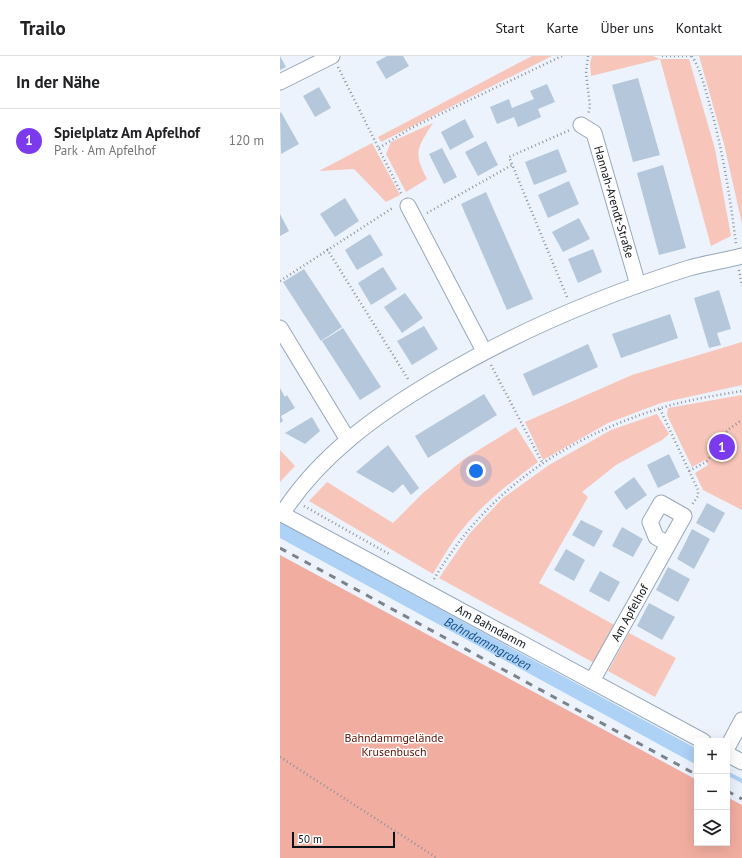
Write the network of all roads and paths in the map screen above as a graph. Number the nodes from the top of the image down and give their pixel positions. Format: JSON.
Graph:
{"nodes":[{"id":1,"x":332,"y":56,"type":"edge"},
{"id":2,"x":562,"y":56,"type":"edge"},
{"id":3,"x":588,"y":56,"type":"edge"},
{"id":4,"x":662,"y":56,"type":"edge"},
{"id":5,"x":691,"y":56,"type":"edge"},
{"id":6,"x":280,"y":82,"type":"edge"},
{"id":7,"x":582,"y":125,"type":"junction"},
{"id":8,"x":379,"y":148,"type":"junction"},
{"id":9,"x":512,"y":165,"type":"junction"},
{"id":10,"x":410,"y":209,"type":"junction"},
{"id":11,"x":327,"y":249,"type":"junction"},
{"id":12,"x":740,"y":257,"type":"edge"},
{"id":13,"x":280,"y":280,"type":"edge"},
{"id":14,"x":638,"y":285,"type":"junction"},
{"id":15,"x":742,"y":286,"type":"edge"},
{"id":16,"x":567,"y":297,"type":"dead end"},
{"id":17,"x":280,"y":328,"type":"edge"},
{"id":18,"x":484,"y":351,"type":"junction"},
{"id":19,"x":408,"y":379,"type":"dead end"},
{"id":20,"x":742,"y":391,"type":"edge"},
{"id":21,"x":660,"y":409,"type":"junction"},
{"id":22,"x":742,"y":420,"type":"edge"},
{"id":23,"x":348,"y":440,"type":"junction"},
{"id":24,"x":543,"y":464,"type":"junction"},
{"id":25,"x":689,"y":471,"type":"junction"},
{"id":26,"x":690,"y":508,"type":"dead end"},
{"id":27,"x":281,"y":514,"type":"edge"},
{"id":28,"x":668,"y":544,"type":"dead end"},
{"id":29,"x":434,"y":579,"type":"dead end"},
{"id":30,"x":592,"y":680,"type":"junction"},
{"id":31,"x":742,"y":720,"type":"edge"},
{"id":32,"x":698,"y":738,"type":"edge"},
{"id":33,"x":730,"y":742,"type":"edge"},
{"id":34,"x":730,"y":756,"type":"edge"},
{"id":35,"x":280,"y":757,"type":"edge"},
{"id":36,"x":742,"y":762,"type":"edge"},
{"id":37,"x":437,"y":858,"type":"edge"}],
"edges":[{"from":1,"to":6,"type":"street"},
{"from":1,"to":8,"type":"path"},
{"from":2,"to":8,"type":"path"},
{"from":3,"to":7,"type":"path"},
{"from":4,"to":5,"type":"path"},
{"from":5,"to":12,"type":"path"},
{"from":7,"to":9,"type":"path"},
{"from":7,"to":14,"type":"street","name":"Hannah-Arendt-Straße"},
{"from":8,"to":10,"type":"path"},
{"from":9,"to":10,"type":"path"},
{"from":9,"to":16,"type":"path"},
{"from":10,"to":11,"type":"path"},
{"from":10,"to":18,"type":"street"},
{"from":11,"to":13,"type":"path"},
{"from":11,"to":19,"type":"path"},
{"from":12,"to":14,"type":"street"},
{"from":12,"to":15,"type":"path"},
{"from":14,"to":18,"type":"street"},
{"from":17,"to":23,"type":"street"},
{"from":18,"to":23,"type":"street"},
{"from":18,"to":24,"type":"path"},
{"from":20,"to":21,"type":"path"},
{"from":21,"to":24,"type":"path"},
{"from":21,"to":25,"type":"path"},
{"from":22,"to":25,"type":"path"},
{"from":23,"to":27,"type":"street"},
{"from":24,"to":29,"type":"path"},
{"from":25,"to":26,"type":"path"},
{"from":27,"to":30,"type":"street","name":"Am Bahndamm"},
{"from":28,"to":30,"type":"street","name":"Am Apfelhof"},
{"from":30,"to":32,"type":"street","name":"Am Bahndamm"},
{"from":31,"to":33,"type":"street"},
{"from":34,"to":36,"type":"street"},
{"from":35,"to":37,"type":"path"}]}
